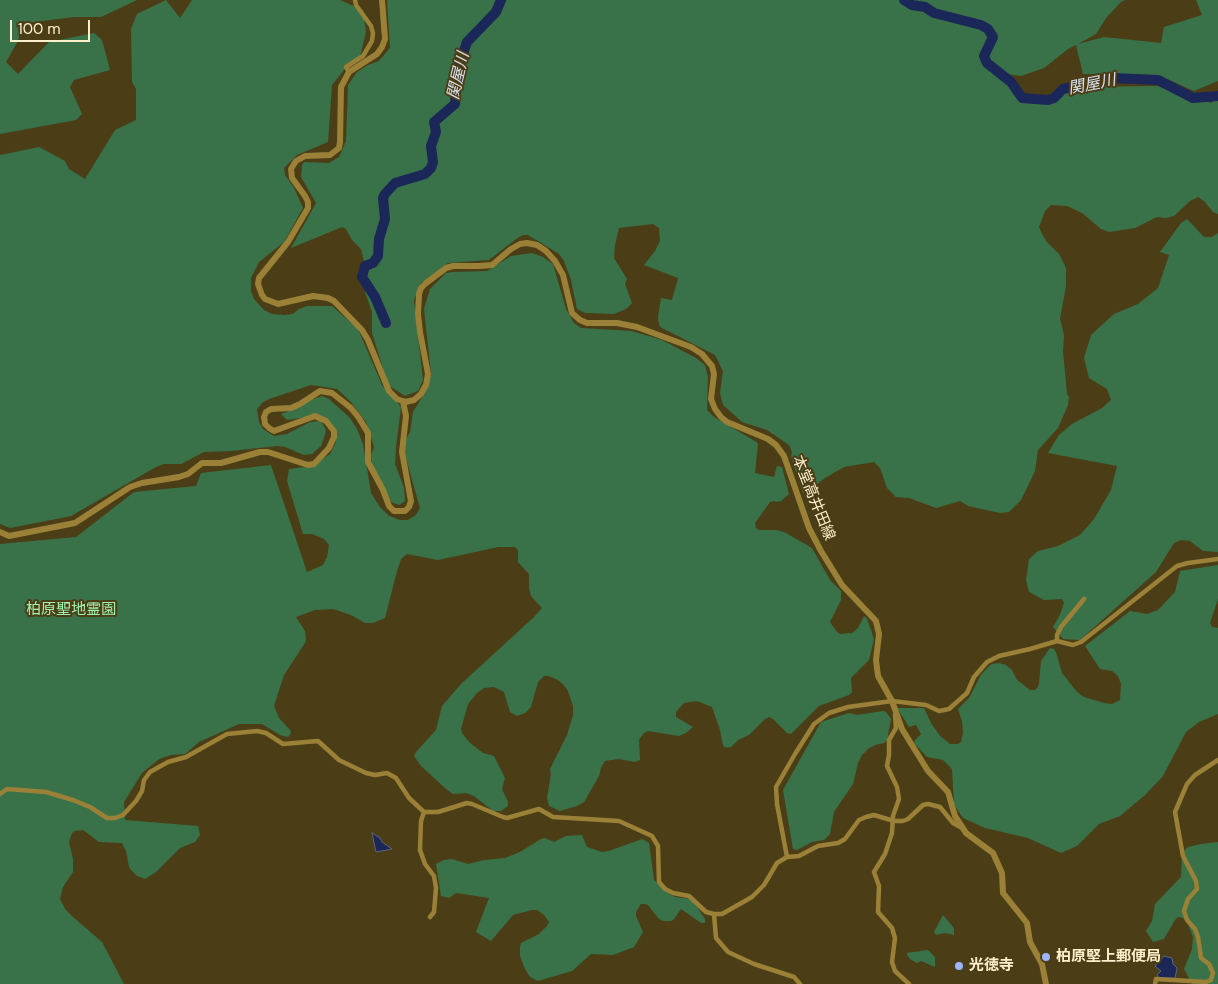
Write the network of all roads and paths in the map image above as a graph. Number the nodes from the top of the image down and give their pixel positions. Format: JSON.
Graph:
{"nodes":[{"id":1,"x":355,"y":0,"type":"edge"},
{"id":2,"x":382,"y":0,"type":"edge"},
{"id":3,"x":349,"y":72,"type":"junction"},
{"id":4,"x":403,"y":401,"type":"junction"},
{"id":5,"x":0,"y":532,"type":"edge"},
{"id":6,"x":1218,"y":559,"type":"edge"},
{"id":7,"x":1084,"y":599,"type":"dead end"},
{"id":8,"x":1057,"y":641,"type":"junction"},
{"id":9,"x":892,"y":701,"type":"junction"},
{"id":10,"x":896,"y":712,"type":"junction"},
{"id":11,"x":1218,"y":760,"type":"edge"},
{"id":12,"x":0,"y":794,"type":"edge"},
{"id":13,"x":424,"y":812,"type":"junction"},
{"id":14,"x":894,"y":821,"type":"junction"},
{"id":15,"x":962,"y":828,"type":"junction"},
{"id":16,"x":787,"y":857,"type":"junction"},
{"id":17,"x":714,"y":914,"type":"junction"},
{"id":18,"x":430,"y":917,"type":"dead end"},
{"id":19,"x":800,"y":984,"type":"edge"},
{"id":20,"x":909,"y":984,"type":"edge"},
{"id":21,"x":1046,"y":984,"type":"edge"},
{"id":22,"x":1155,"y":984,"type":"edge"}],
"edges":[{"from":1,"to":3,"type":"street"},
{"from":2,"to":3,"type":"main road"},
{"from":3,"to":4,"type":"main road"},
{"from":4,"to":5,"type":"main road"},
{"from":4,"to":9,"type":"main road","name":"本堂高井田線"},
{"from":6,"to":8,"type":"street"},
{"from":7,"to":8,"type":"street"},
{"from":8,"to":9,"type":"street"},
{"from":9,"to":10,"type":"main road","name":"本堂高井田線"},
{"from":9,"to":16,"type":"street"},
{"from":10,"to":14,"type":"street"},
{"from":10,"to":15,"type":"main road","name":"本堂高井田線"},
{"from":11,"to":22,"type":"street"},
{"from":12,"to":13,"type":"street"},
{"from":13,"to":17,"type":"street"},
{"from":13,"to":18,"type":"street"},
{"from":14,"to":15,"type":"street"},
{"from":14,"to":16,"type":"street"},
{"from":14,"to":20,"type":"street"},
{"from":15,"to":21,"type":"main road","name":"本堂高井田線"},
{"from":16,"to":17,"type":"street"},
{"from":17,"to":19,"type":"street"}]}
